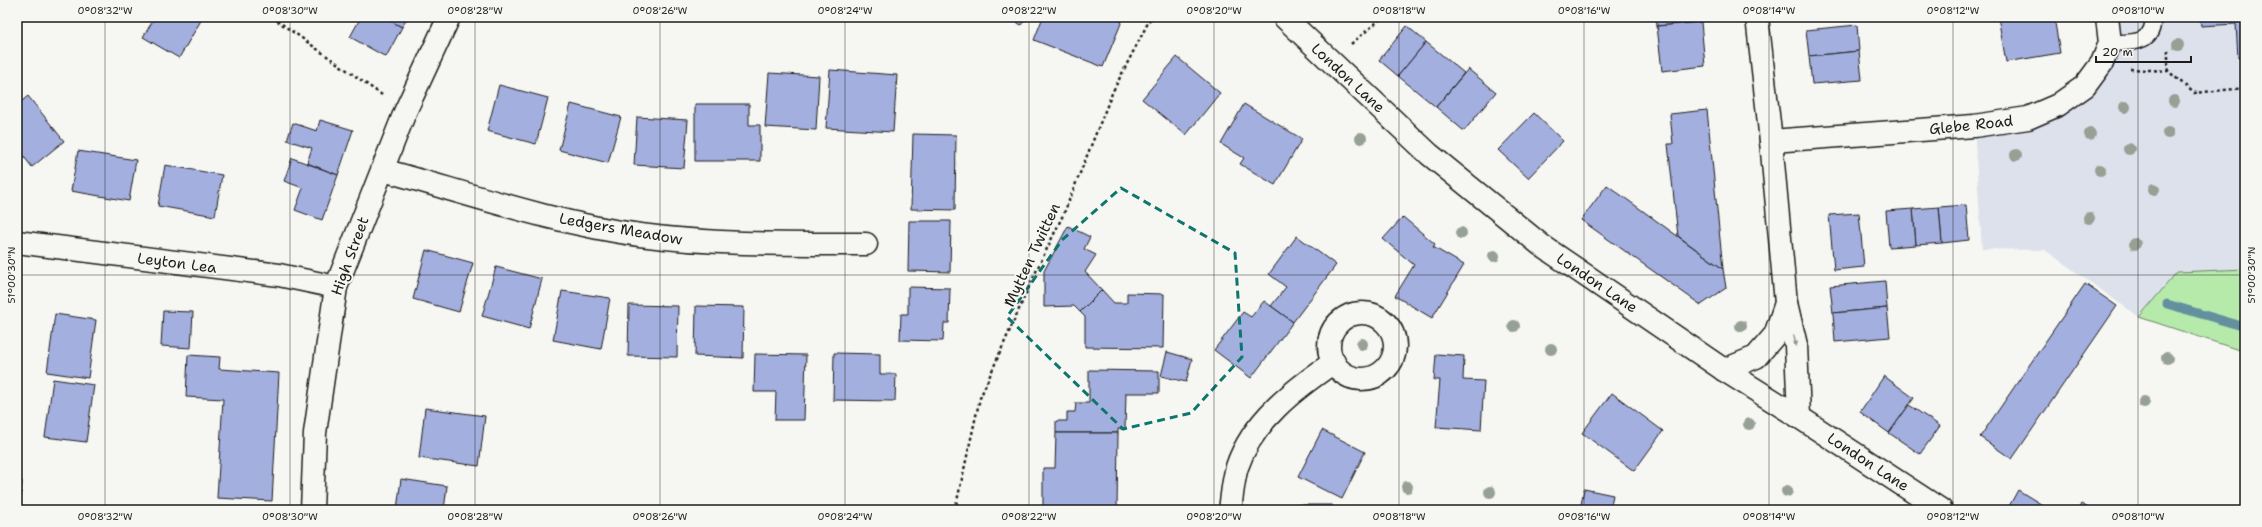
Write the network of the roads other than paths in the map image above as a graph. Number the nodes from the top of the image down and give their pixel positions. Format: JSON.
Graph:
{"nodes":[{"id":1,"x":449,"y":17,"type":"edge"},
{"id":2,"x":1284,"y":17,"type":"edge"},
{"id":3,"x":1757,"y":17,"type":"edge"},
{"id":4,"x":2107,"y":17,"type":"edge"},
{"id":5,"x":2153,"y":17,"type":"edge"},
{"id":6,"x":2110,"y":43,"type":"junction"},
{"id":7,"x":1771,"y":141,"type":"junction"},
{"id":8,"x":383,"y":170,"type":"junction"},
{"id":9,"x":17,"y":242,"type":"edge"},
{"id":10,"x":866,"y":244,"type":"dead end"},
{"id":11,"x":336,"y":287,"type":"junction"},
{"id":12,"x":1786,"y":303,"type":"junction"},
{"id":13,"x":1334,"y":362,"type":"dead end"},
{"id":14,"x":1724,"y":370,"type":"junction"},
{"id":15,"x":1799,"y":417,"type":"junction"},
{"id":16,"x":312,"y":510,"type":"edge"},
{"id":17,"x":1230,"y":510,"type":"edge"},
{"id":18,"x":1941,"y":510,"type":"edge"}],
"edges":[{"from":1,"to":8,"type":"street","name":"High Street"},
{"from":2,"to":14,"type":"street","name":"London Lane"},
{"from":3,"to":7,"type":"street"},
{"from":4,"to":6,"type":"street","name":"Glebe Road"},
{"from":5,"to":6,"type":"lane"},
{"from":6,"to":7,"type":"street","name":"Glebe Road"},
{"from":7,"to":12,"type":"street"},
{"from":8,"to":10,"type":"street","name":"Ledgers Meadow"},
{"from":8,"to":11,"type":"street","name":"High Street"},
{"from":9,"to":11,"type":"street","name":"Leyton Lea"},
{"from":11,"to":16,"type":"street","name":"High Street"},
{"from":12,"to":14,"type":"street"},
{"from":12,"to":15,"type":"street","one_way":true},
{"from":13,"to":17,"type":"street"},
{"from":14,"to":15,"type":"street","name":"London Lane"},
{"from":15,"to":18,"type":"street","name":"London Lane"}]}
